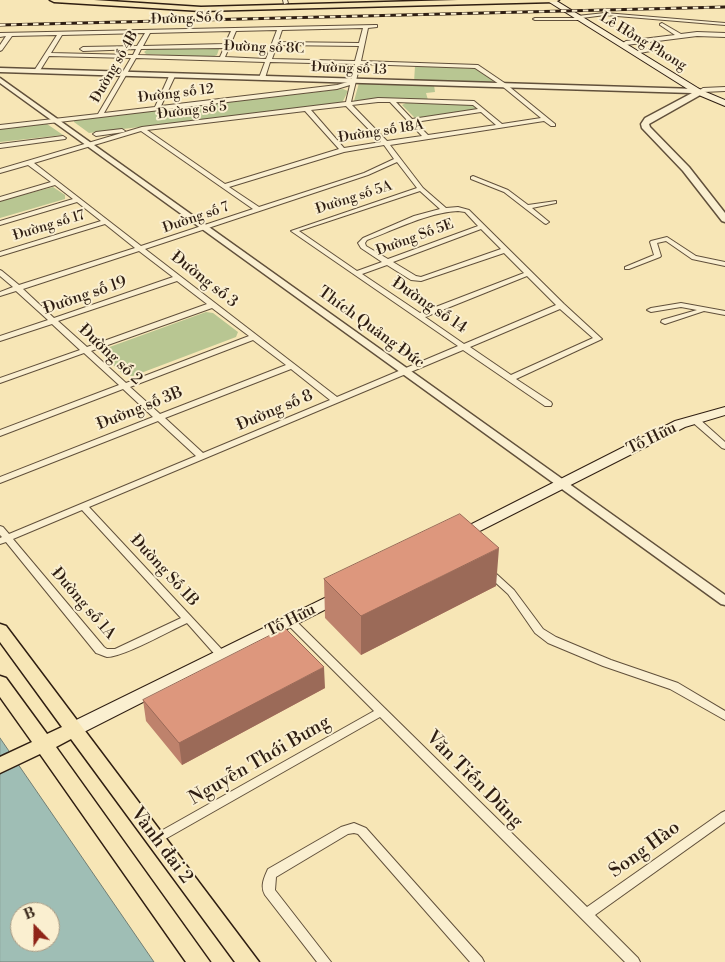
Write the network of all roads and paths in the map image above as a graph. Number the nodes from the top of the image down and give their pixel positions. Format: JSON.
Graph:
{"nodes":[{"id":1,"x":54,"y":0,"type":"edge"},
{"id":2,"x":108,"y":0,"type":"edge"},
{"id":3,"x":381,"y":0,"type":"edge"},
{"id":4,"x":550,"y":0,"type":"edge"},
{"id":5,"x":555,"y":0,"type":"edge"},
{"id":6,"x":565,"y":0,"type":"edge"},
{"id":7,"x":96,"y":2,"type":"edge"},
{"id":8,"x":406,"y":2,"type":"edge"},
{"id":9,"x":286,"y":3,"type":"edge"},
{"id":10,"x":580,"y":18,"type":"junction"},
{"id":11,"x":535,"y":19,"type":"dead end"},
{"id":12,"x":700,"y":22,"type":"junction"},
{"id":13,"x":662,"y":24,"type":"dead end"},
{"id":14,"x":725,"y":24,"type":"edge"},
{"id":15,"x":366,"y":26,"type":"junction"},
{"id":16,"x":375,"y":26,"type":"dead end"},
{"id":17,"x":280,"y":28,"type":"junction"},
{"id":18,"x":234,"y":29,"type":"junction"},
{"id":19,"x":149,"y":31,"type":"junction"},
{"id":20,"x":61,"y":33,"type":"junction"},
{"id":21,"x":694,"y":34,"type":"junction"},
{"id":22,"x":0,"y":35,"type":"edge"},
{"id":23,"x":10,"y":35,"type":"junction"},
{"id":24,"x":725,"y":35,"type":"edge"},
{"id":25,"x":680,"y":36,"type":"junction"},
{"id":26,"x":276,"y":43,"type":"junction"},
{"id":27,"x":626,"y":43,"type":"junction"},
{"id":28,"x":362,"y":45,"type":"junction"},
{"id":29,"x":226,"y":46,"type":"junction"},
{"id":30,"x":140,"y":48,"type":"junction"},
{"id":31,"x":659,"y":48,"type":"dead end"},
{"id":32,"x":0,"y":49,"type":"edge"},
{"id":33,"x":640,"y":51,"type":"junction"},
{"id":34,"x":49,"y":52,"type":"junction"},
{"id":35,"x":135,"y":56,"type":"junction"},
{"id":36,"x":222,"y":58,"type":"junction"},
{"id":37,"x":269,"y":60,"type":"junction"},
{"id":38,"x":358,"y":62,"type":"junction"},
{"id":39,"x":0,"y":70,"type":"edge"},
{"id":40,"x":18,"y":70,"type":"junction"},
{"id":41,"x":38,"y":71,"type":"junction"},
{"id":42,"x":124,"y":74,"type":"junction"},
{"id":43,"x":172,"y":76,"type":"junction"},
{"id":44,"x":262,"y":78,"type":"junction"},
{"id":45,"x":0,"y":80,"type":"edge"},
{"id":46,"x":354,"y":82,"type":"junction"},
{"id":47,"x":504,"y":85,"type":"junction"},
{"id":48,"x":725,"y":89,"type":"edge"},
{"id":49,"x":700,"y":91,"type":"junction"},
{"id":50,"x":392,"y":101,"type":"junction"},
{"id":51,"x":725,"y":102,"type":"edge"},
{"id":52,"x":348,"y":104,"type":"junction"},
{"id":53,"x":157,"y":108,"type":"junction"},
{"id":54,"x":307,"y":110,"type":"junction"},
{"id":55,"x":483,"y":110,"type":"junction"},
{"id":56,"x":100,"y":115,"type":"junction"},
{"id":57,"x":545,"y":119,"type":"junction"},
{"id":58,"x":54,"y":120,"type":"junction"},
{"id":59,"x":411,"y":121,"type":"junction"},
{"id":60,"x":553,"y":125,"type":"dead end"},
{"id":61,"x":0,"y":126,"type":"edge"},
{"id":62,"x":501,"y":126,"type":"junction"},
{"id":63,"x":142,"y":129,"type":"junction"},
{"id":64,"x":96,"y":134,"type":"dead end"},
{"id":65,"x":64,"y":138,"type":"dead end"},
{"id":66,"x":427,"y":138,"type":"junction"},
{"id":67,"x":386,"y":144,"type":"junction"},
{"id":68,"x":0,"y":146,"type":"edge"},
{"id":69,"x":91,"y":146,"type":"junction"},
{"id":70,"x":343,"y":150,"type":"junction"},
{"id":71,"x":398,"y":160,"type":"junction"},
{"id":72,"x":30,"y":163,"type":"junction"},
{"id":73,"x":0,"y":171,"type":"edge"},
{"id":74,"x":473,"y":178,"type":"dead end"},
{"id":75,"x":56,"y":183,"type":"junction"},
{"id":76,"x":225,"y":186,"type":"junction"},
{"id":77,"x":421,"y":189,"type":"junction"},
{"id":78,"x":0,"y":199,"type":"edge"},
{"id":79,"x":77,"y":200,"type":"junction"},
{"id":80,"x":554,"y":202,"type":"dead end"},
{"id":81,"x":525,"y":207,"type":"junction"},
{"id":82,"x":444,"y":209,"type":"junction"},
{"id":83,"x":259,"y":210,"type":"junction"},
{"id":84,"x":725,"y":219,"type":"edge"},
{"id":85,"x":105,"y":222,"type":"junction"},
{"id":86,"x":546,"y":222,"type":"dead end"},
{"id":87,"x":0,"y":223,"type":"edge"},
{"id":88,"x":483,"y":226,"type":"junction"},
{"id":89,"x":204,"y":228,"type":"junction"},
{"id":90,"x":294,"y":231,"type":"joint"},
{"id":91,"x":142,"y":249,"type":"junction"},
{"id":92,"x":505,"y":250,"type":"junction"},
{"id":93,"x":0,"y":254,"type":"edge"},
{"id":94,"x":387,"y":262,"type":"junction"},
{"id":95,"x":725,"y":264,"type":"edge"},
{"id":96,"x":627,"y":268,"type":"dead end"},
{"id":97,"x":0,"y":272,"type":"edge"},
{"id":98,"x":529,"y":273,"type":"junction"},
{"id":99,"x":356,"y":274,"type":"junction"},
{"id":100,"x":178,"y":278,"type":"junction"},
{"id":101,"x":18,"y":288,"type":"junction"},
{"id":102,"x":0,"y":294,"type":"edge"},
{"id":103,"x":212,"y":305,"type":"junction"},
{"id":104,"x":561,"y":306,"type":"junction"},
{"id":105,"x":651,"y":310,"type":"dead end"},
{"id":106,"x":704,"y":310,"type":"junction"},
{"id":107,"x":725,"y":313,"type":"edge"},
{"id":108,"x":420,"y":316,"type":"junction"},
{"id":109,"x":54,"y":321,"type":"junction"},
{"id":110,"x":665,"y":322,"type":"dead end"},
{"id":111,"x":254,"y":337,"type":"junction"},
{"id":112,"x":0,"y":339,"type":"edge"},
{"id":113,"x":598,"y":339,"type":"joint"},
{"id":114,"x":466,"y":347,"type":"junction"},
{"id":115,"x":84,"y":350,"type":"junction"},
{"id":116,"x":291,"y":366,"type":"junction"},
{"id":117,"x":407,"y":372,"type":"junction"},
{"id":118,"x":511,"y":378,"type":"junction"},
{"id":119,"x":0,"y":381,"type":"edge"},
{"id":120,"x":123,"y":386,"type":"junction"},
{"id":121,"x":337,"y":401,"type":"junction"},
{"id":122,"x":548,"y":404,"type":"dead end"},
{"id":123,"x":725,"y":411,"type":"edge"},
{"id":124,"x":159,"y":418,"type":"junction"},
{"id":125,"x":694,"y":419,"type":"junction"},
{"id":126,"x":0,"y":432,"type":"edge"},
{"id":127,"x":725,"y":446,"type":"edge"},
{"id":128,"x":202,"y":457,"type":"junction"},
{"id":129,"x":0,"y":480,"type":"edge"},
{"id":130,"x":562,"y":484,"type":"junction"},
{"id":131,"x":84,"y":507,"type":"junction"},
{"id":132,"x":0,"y":528,"type":"edge"},
{"id":133,"x":4,"y":540,"type":"edge"},
{"id":134,"x":452,"y":543,"type":"edge"},
{"id":135,"x":481,"y":565,"type":"edge"},
{"id":136,"x":355,"y":589,"type":"edge"},
{"id":137,"x":725,"y":601,"type":"edge"},
{"id":138,"x":187,"y":619,"type":"junction"},
{"id":139,"x":290,"y":621,"type":"junction"},
{"id":140,"x":0,"y":630,"type":"edge"},
{"id":141,"x":222,"y":655,"type":"junction"},
{"id":142,"x":0,"y":683,"type":"edge"},
{"id":143,"x":381,"y":712,"type":"junction"},
{"id":144,"x":725,"y":716,"type":"edge"},
{"id":145,"x":74,"y":729,"type":"junction"},
{"id":146,"x":44,"y":744,"type":"junction"},
{"id":147,"x":0,"y":766,"type":"edge"},
{"id":148,"x":725,"y":816,"type":"edge"},
{"id":149,"x":156,"y":840,"type":"junction"},
{"id":150,"x":586,"y":915,"type":"junction"},
{"id":151,"x":199,"y":962,"type":"edge"},
{"id":152,"x":248,"y":962,"type":"edge"},
{"id":153,"x":325,"y":962,"type":"edge"},
{"id":154,"x":478,"y":962,"type":"edge"},
{"id":155,"x":634,"y":962,"type":"edge"}],
"edges":[{"from":1,"to":7,"type":"main road"},
{"from":2,"to":9,"type":"main road"},
{"from":3,"to":9,"type":"main road"},
{"from":4,"to":5,"type":"main road"},
{"from":4,"to":8,"type":"main road"},
{"from":4,"to":10,"type":"main road","name":"Lê Hồng Phong"},
{"from":6,"to":10,"type":"main road","name":"Lê Hồng Phong"},
{"from":7,"to":9,"type":"main road"},
{"from":8,"to":9,"type":"main road"},
{"from":10,"to":11,"type":"street"},
{"from":10,"to":12,"type":"street"},
{"from":10,"to":27,"type":"main road","name":"Lê Hồng Phong"},
{"from":10,"to":49,"type":"main road","name":"Lê Hồng Phong"},
{"from":12,"to":14,"type":"street"},
{"from":12,"to":21,"type":"street"},
{"from":13,"to":25,"type":"street"},
{"from":15,"to":16,"type":"street","name":"Đường Số 6"},
{"from":15,"to":17,"type":"street","name":"Đường Số 6"},
{"from":15,"to":28,"type":"street"},
{"from":17,"to":18,"type":"street","name":"Đường Số 6"},
{"from":17,"to":26,"type":"street"},
{"from":18,"to":19,"type":"street","name":"Đường Số 6"},
{"from":18,"to":29,"type":"street"},
{"from":19,"to":20,"type":"street","name":"Đường Số 6"},
{"from":19,"to":30,"type":"street","name":"Đường số 4B"},
{"from":20,"to":23,"type":"street","name":"Đường Số 6"},
{"from":20,"to":34,"type":"street"},
{"from":21,"to":24,"type":"street"},
{"from":21,"to":25,"type":"street"},
{"from":22,"to":23,"type":"street","name":"Đường Số 6"},
{"from":23,"to":32,"type":"street"},
{"from":25,"to":27,"type":"street"},
{"from":26,"to":28,"type":"street"},
{"from":26,"to":37,"type":"street"},
{"from":27,"to":33,"type":"main road","name":"Lê Hồng Phong"},
{"from":28,"to":38,"type":"street"},
{"from":29,"to":30,"type":"street"},
{"from":29,"to":36,"type":"street"},
{"from":30,"to":34,"type":"street"},
{"from":30,"to":35,"type":"street","name":"Đường số 4B"},
{"from":31,"to":33,"type":"street"},
{"from":33,"to":49,"type":"main road","name":"Lê Hồng Phong"},
{"from":34,"to":35,"type":"street","name":"Đường số 8C"},
{"from":34,"to":41,"type":"street"},
{"from":35,"to":36,"type":"street","name":"Đường số 8C"},
{"from":35,"to":42,"type":"street","name":"Đường số 4B"},
{"from":36,"to":37,"type":"street","name":"Đường số 8C"},
{"from":37,"to":38,"type":"street","name":"Đường số 8C"},
{"from":37,"to":44,"type":"street"},
{"from":38,"to":46,"type":"street"},
{"from":38,"to":47,"type":"street","name":"Đường số 8C"},
{"from":39,"to":40,"type":"street","name":"Đường số 13"},
{"from":40,"to":41,"type":"street","name":"Đường số 13"},
{"from":40,"to":45,"type":"street"},
{"from":41,"to":42,"type":"street","name":"Đường số 13"},
{"from":42,"to":43,"type":"street","name":"Đường số 13"},
{"from":42,"to":56,"type":"street","name":"Đường số 4B"},
{"from":43,"to":44,"type":"street","name":"Đường số 13"},
{"from":43,"to":53,"type":"street"},
{"from":44,"to":46,"type":"street","name":"Đường số 13"},
{"from":45,"to":58,"type":"street","name":"Thích Quảng Đức"},
{"from":46,"to":47,"type":"street","name":"Đường số 13"},
{"from":46,"to":52,"type":"street"},
{"from":46,"to":53,"type":"street","name":"Đường số 12"},
{"from":47,"to":49,"type":"street","name":"Đường số 13"},
{"from":47,"to":57,"type":"street"},
{"from":48,"to":49,"type":"street"},
{"from":49,"to":51,"type":"main road","name":"Lê Hồng Phong"},
{"from":49,"to":84,"type":"street"},
{"from":50,"to":52,"type":"street","name":"Đường số 5"},
{"from":50,"to":55,"type":"street"},
{"from":50,"to":59,"type":"street"},
{"from":52,"to":54,"type":"street","name":"Đường số 5"},
{"from":52,"to":67,"type":"street"},
{"from":53,"to":56,"type":"street","name":"Đường số 12"},
{"from":54,"to":63,"type":"street","name":"Đường số 5"},
{"from":54,"to":70,"type":"street"},
{"from":55,"to":59,"type":"street"},
{"from":55,"to":62,"type":"street"},
{"from":56,"to":58,"type":"street","name":"Đường số 12"},
{"from":57,"to":60,"type":"street"},
{"from":57,"to":62,"type":"street","name":"Đường số 18A"},
{"from":58,"to":61,"type":"street","name":"Đường số 12"},
{"from":58,"to":69,"type":"street","name":"Thích Quảng Đức"},
{"from":59,"to":66,"type":"street"},
{"from":62,"to":66,"type":"street","name":"Đường số 18A"},
{"from":63,"to":64,"type":"street"},
{"from":63,"to":69,"type":"street","name":"Đường số 5"},
{"from":63,"to":76,"type":"street"},
{"from":65,"to":68,"type":"street"},
{"from":66,"to":67,"type":"street","name":"Đường số 18A"},
{"from":67,"to":70,"type":"street","name":"Đường số 18A"},
{"from":67,"to":71,"type":"street"},
{"from":69,"to":72,"type":"street","name":"Đường số 5"},
{"from":69,"to":89,"type":"street","name":"Thích Quảng Đức"},
{"from":70,"to":76,"type":"street","name":"Đường số 18A"},
{"from":71,"to":77,"type":"street"},
{"from":71,"to":83,"type":"street","name":"Đường số 7"},
{"from":72,"to":73,"type":"street","name":"Đường số 5"},
{"from":72,"to":75,"type":"street","name":"Đường số 3"},
{"from":74,"to":81,"type":"street"},
{"from":75,"to":78,"type":"street"},
{"from":75,"to":79,"type":"street","name":"Đường số 3"},
{"from":76,"to":83,"type":"street"},
{"from":77,"to":82,"type":"street"},
{"from":77,"to":90,"type":"street","name":"Đường số 5A"},
{"from":79,"to":85,"type":"street","name":"Đường số 3"},
{"from":79,"to":87,"type":"street"},
{"from":80,"to":81,"type":"street"},
{"from":81,"to":86,"type":"street"},
{"from":82,"to":88,"type":"street"},
{"from":82,"to":94,"type":"street"},
{"from":83,"to":89,"type":"street","name":"Đường số 7"},
{"from":85,"to":91,"type":"street","name":"Đường số 3"},
{"from":85,"to":93,"type":"street","name":"Đường số 17"},
{"from":88,"to":92,"type":"street"},
{"from":88,"to":94,"type":"street","name":"Đường Số 5E"},
{"from":89,"to":91,"type":"street","name":"Đường số 7"},
{"from":89,"to":117,"type":"street","name":"Thích Quảng Đức"},
{"from":90,"to":99,"type":"street","name":"Đường số 14"},
{"from":91,"to":100,"type":"street","name":"Đường số 3"},
{"from":91,"to":101,"type":"street","name":"Đường số 7"},
{"from":92,"to":94,"type":"street"},
{"from":92,"to":98,"type":"street"},
{"from":94,"to":99,"type":"street","name":"Đường Số 5E"},
{"from":95,"to":96,"type":"street"},
{"from":97,"to":101,"type":"street","name":"Đường số 2"},
{"from":98,"to":104,"type":"street"},
{"from":98,"to":108,"type":"street"},
{"from":99,"to":108,"type":"street","name":"Đường số 14"},
{"from":100,"to":103,"type":"street","name":"Đường số 3"},
{"from":100,"to":109,"type":"street","name":"Đường số 19"},
{"from":101,"to":102,"type":"street","name":"Đường số 7"},
{"from":101,"to":109,"type":"street","name":"Đường số 2"},
{"from":103,"to":111,"type":"street","name":"Đường số 3"},
{"from":103,"to":115,"type":"street"},
{"from":104,"to":113,"type":"street"},
{"from":104,"to":114,"type":"street","name":"Đường số 8"},
{"from":105,"to":106,"type":"street"},
{"from":106,"to":107,"type":"street"},
{"from":106,"to":110,"type":"street"},
{"from":108,"to":114,"type":"street","name":"Đường số 14"},
{"from":109,"to":112,"type":"street","name":"Đường số 19"},
{"from":109,"to":115,"type":"street","name":"Đường số 2"},
{"from":111,"to":116,"type":"street","name":"Đường số 3"},
{"from":111,"to":120,"type":"street"},
{"from":113,"to":118,"type":"street"},
{"from":114,"to":117,"type":"street","name":"Đường số 8"},
{"from":114,"to":118,"type":"street","name":"Đường số 14"},
{"from":115,"to":119,"type":"street"},
{"from":115,"to":120,"type":"street","name":"Đường số 2"},
{"from":116,"to":121,"type":"street","name":"Đường số 3"},
{"from":116,"to":124,"type":"street","name":"Đường số 3B"},
{"from":117,"to":121,"type":"street","name":"Đường số 8"},
{"from":117,"to":130,"type":"street","name":"Thích Quảng Đức"},
{"from":118,"to":122,"type":"street","name":"Đường số 14"},
{"from":120,"to":124,"type":"street","name":"Đường số 2"},
{"from":120,"to":126,"type":"street"},
{"from":121,"to":128,"type":"street","name":"Đường số 8"},
{"from":123,"to":125,"type":"main road","name":"Tố Hữu"},
{"from":124,"to":128,"type":"street","name":"Đường số 2"},
{"from":124,"to":129,"type":"street","name":"Đường số 3B"},
{"from":125,"to":127,"type":"street"},
{"from":125,"to":130,"type":"main road","name":"Tố Hữu"},
{"from":128,"to":131,"type":"street","name":"Đường số 8"},
{"from":130,"to":134,"type":"main road","name":"Tố Hữu"},
{"from":130,"to":137,"type":"street","name":"Thích Quảng Đức"},
{"from":131,"to":133,"type":"street","name":"Đường số 8"},
{"from":131,"to":138,"type":"street","name":"Đường Số 1B"},
{"from":132,"to":133,"type":"street","name":"Đường số 1A"},
{"from":133,"to":138,"type":"street","name":"Đường số 1A"},
{"from":135,"to":144,"type":"street"},
{"from":136,"to":139,"type":"main road","name":"Tố Hữu"},
{"from":138,"to":141,"type":"street","name":"Đường Số 1B"},
{"from":139,"to":141,"type":"main road","name":"Tố Hữu"},
{"from":139,"to":143,"type":"street","name":"Văn Tiến Dũng"},
{"from":140,"to":145,"type":"main road","name":"Vành đai 2"},
{"from":141,"to":145,"type":"main road","name":"Tố Hữu"},
{"from":142,"to":146,"type":"main road"},
{"from":143,"to":149,"type":"street","name":"Nguyễn Thới Bưng"},
{"from":143,"to":150,"type":"street","name":"Văn Tiến Dũng"},
{"from":145,"to":146,"type":"main road","name":"Tố Hữu"},
{"from":145,"to":149,"type":"main road","name":"Vành đai 2"},
{"from":146,"to":147,"type":"main road","name":"Tố Hữu"},
{"from":146,"to":151,"type":"main road"},
{"from":148,"to":150,"type":"street","name":"Song Hào"},
{"from":149,"to":152,"type":"main road","name":"Vành đai 2"},
{"from":150,"to":155,"type":"street","name":"Văn Tiến Dũng"},
{"from":153,"to":154,"type":"street"}]}
